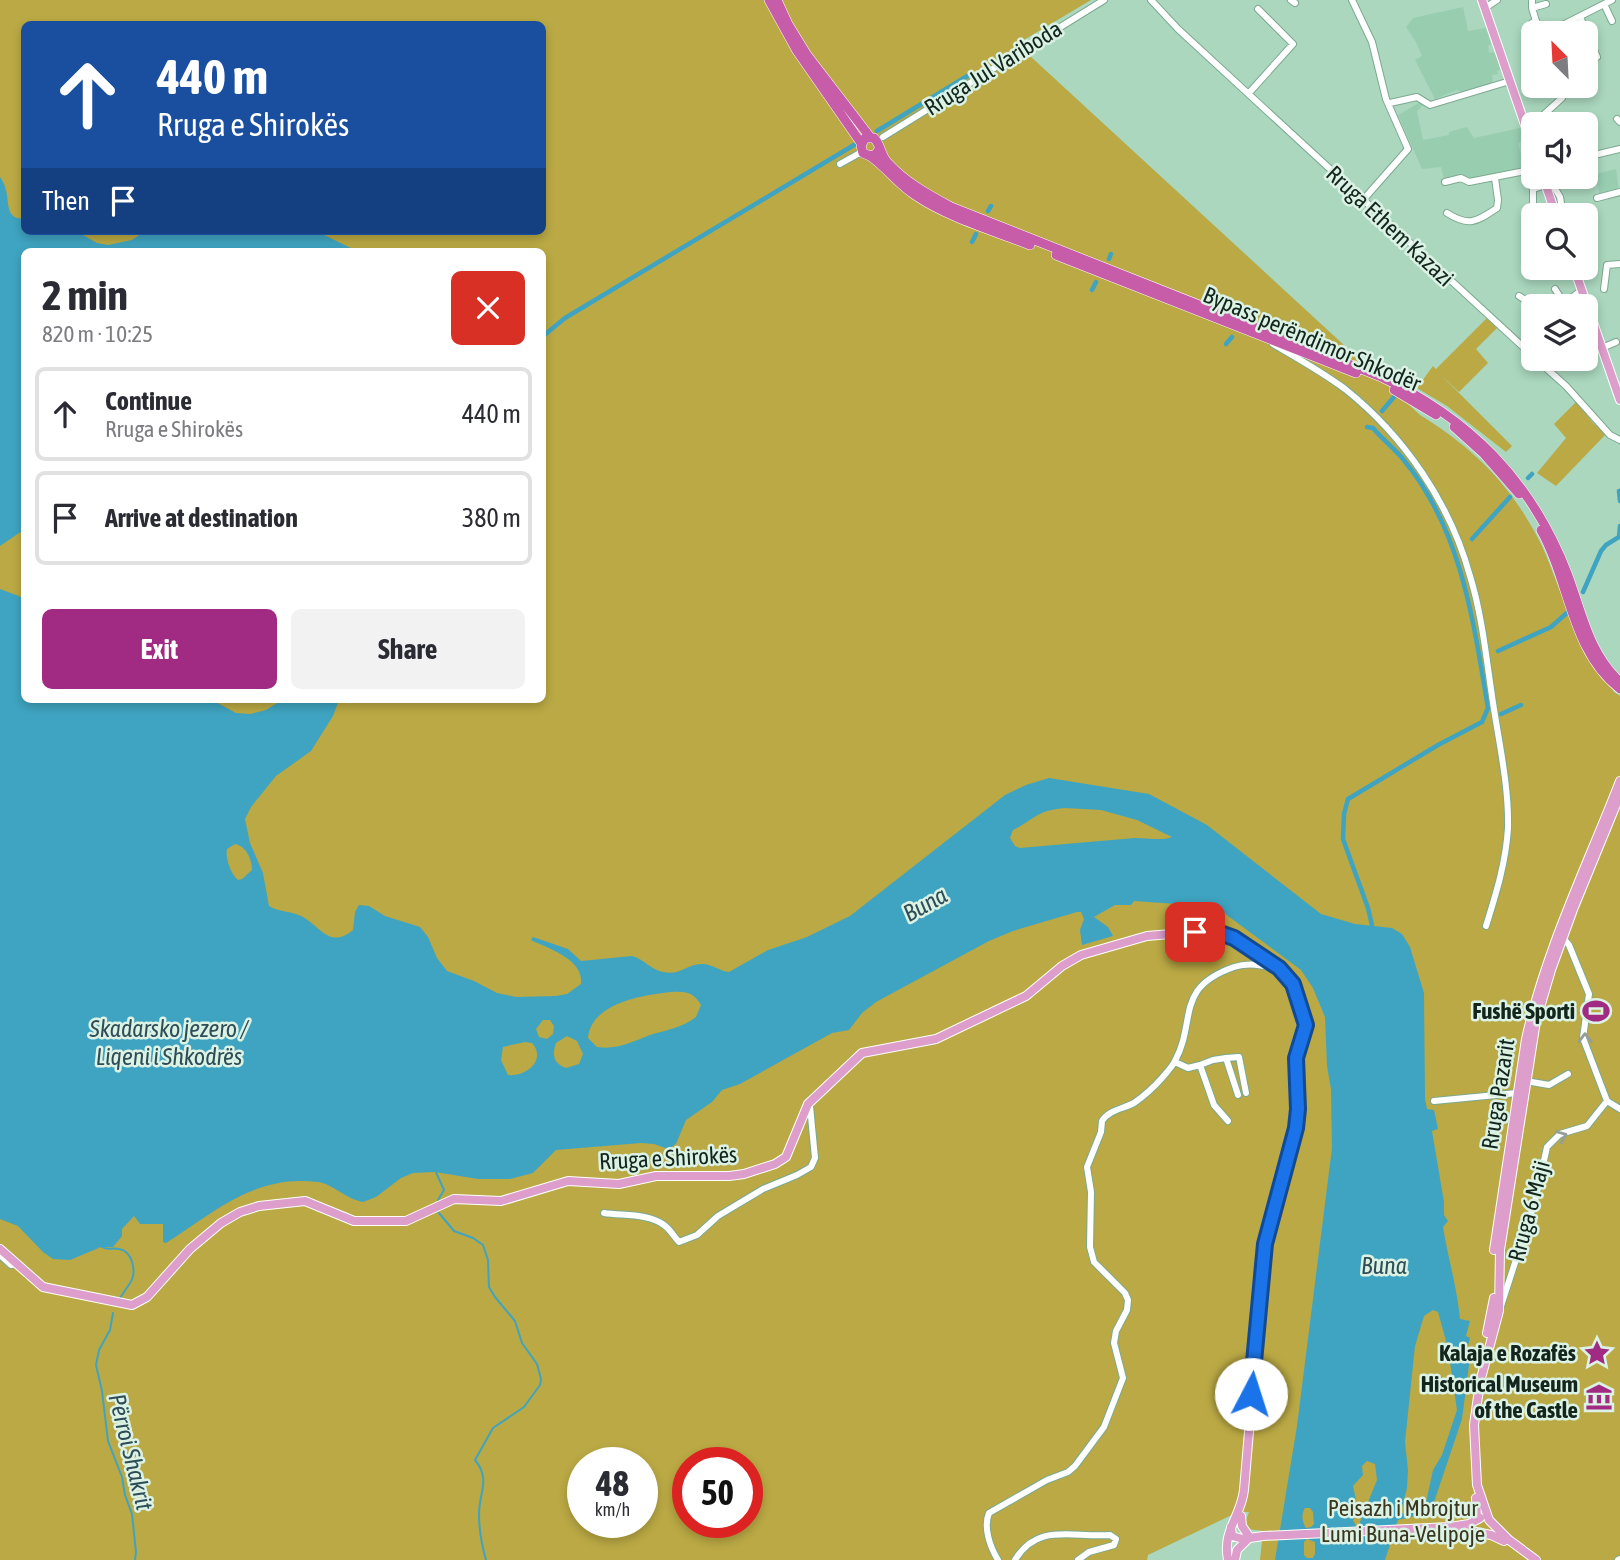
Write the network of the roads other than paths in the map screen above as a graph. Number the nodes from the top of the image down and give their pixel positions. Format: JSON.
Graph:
{"nodes":[{"id":1,"x":769,"y":0,"type":"edge"},
{"id":2,"x":777,"y":0,"type":"edge"},
{"id":3,"x":1104,"y":0,"type":"edge"},
{"id":4,"x":1151,"y":0,"type":"edge"},
{"id":5,"x":1352,"y":0,"type":"edge"},
{"id":6,"x":1497,"y":0,"type":"edge"},
{"id":7,"x":1612,"y":0,"type":"edge"},
{"id":8,"x":1483,"y":4,"type":"edge"},
{"id":9,"x":1532,"y":4,"type":"edge"},
{"id":10,"x":1546,"y":4,"type":"dead end"},
{"id":11,"x":1601,"y":4,"type":"edge"},
{"id":12,"x":1258,"y":9,"type":"dead end"},
{"id":13,"x":1580,"y":17,"type":"junction"},
{"id":14,"x":1572,"y":21,"type":"edge"},
{"id":15,"x":1581,"y":21,"type":"edge"},
{"id":16,"x":1612,"y":21,"type":"dead end"},
{"id":17,"x":1510,"y":81,"type":"junction"},
{"id":18,"x":1249,"y":93,"type":"junction"},
{"id":19,"x":1562,"y":98,"type":"dead end"},
{"id":20,"x":1390,"y":103,"type":"junction"},
{"id":21,"x":1546,"y":112,"type":"edge"},
{"id":22,"x":1521,"y":113,"type":"edge"},
{"id":23,"x":870,"y":146,"type":"junction"},
{"id":24,"x":1620,"y":149,"type":"edge"},
{"id":25,"x":1598,"y":154,"type":"edge"},
{"id":26,"x":840,"y":164,"type":"dead end"},
{"id":27,"x":1521,"y":172,"type":"edge"},
{"id":28,"x":1495,"y":178,"type":"junction"},
{"id":29,"x":1446,"y":182,"type":"dead end"},
{"id":30,"x":1533,"y":189,"type":"edge"},
{"id":31,"x":1620,"y":192,"type":"edge"},
{"id":32,"x":1597,"y":198,"type":"dead end"},
{"id":33,"x":1363,"y":200,"type":"junction"},
{"id":34,"x":1534,"y":203,"type":"edge"},
{"id":35,"x":1447,"y":213,"type":"dead end"},
{"id":36,"x":1620,"y":264,"type":"edge"},
{"id":37,"x":1578,"y":280,"type":"edge"},
{"id":38,"x":1555,"y":289,"type":"dead end"},
{"id":39,"x":1604,"y":289,"type":"dead end"},
{"id":40,"x":1582,"y":290,"type":"junction"},
{"id":41,"x":1557,"y":294,"type":"edge"},
{"id":42,"x":1577,"y":294,"type":"edge"},
{"id":43,"x":1260,"y":336,"type":"junction"},
{"id":44,"x":1616,"y":342,"type":"dead end"},
{"id":45,"x":1521,"y":346,"type":"edge"},
{"id":46,"x":1602,"y":348,"type":"junction"},
{"id":47,"x":1549,"y":371,"type":"edge"},
{"id":48,"x":1620,"y":400,"type":"edge"},
{"id":49,"x":1620,"y":440,"type":"edge"},
{"id":50,"x":1620,"y":682,"type":"edge"},
{"id":51,"x":1620,"y":689,"type":"edge"},
{"id":52,"x":1620,"y":780,"type":"edge"},
{"id":53,"x":1620,"y":795,"type":"edge"},
{"id":54,"x":1486,"y":926,"type":"dead end"},
{"id":55,"x":1563,"y":938,"type":"junction"},
{"id":56,"x":1293,"y":984,"type":"junction"},
{"id":57,"x":1226,"y":1058,"type":"junction"},
{"id":58,"x":1175,"y":1062,"type":"junction"},
{"id":59,"x":1200,"y":1065,"type":"junction"},
{"id":60,"x":1568,"y":1074,"type":"dead end"},
{"id":61,"x":1526,"y":1081,"type":"junction"},
{"id":62,"x":1246,"y":1093,"type":"dead end"},
{"id":63,"x":1517,"y":1093,"type":"junction"},
{"id":64,"x":1238,"y":1095,"type":"dead end"},
{"id":65,"x":1434,"y":1101,"type":"dead end"},
{"id":66,"x":1607,"y":1101,"type":"junction"},
{"id":67,"x":808,"y":1104,"type":"junction"},
{"id":68,"x":1620,"y":1108,"type":"edge"},
{"id":69,"x":1228,"y":1121,"type":"dead end"},
{"id":70,"x":604,"y":1213,"type":"dead end"},
{"id":71,"x":0,"y":1249,"type":"edge"},
{"id":72,"x":0,"y":1255,"type":"edge"},
{"id":73,"x":1496,"y":1259,"type":"junction"},
{"id":74,"x":16,"y":1264,"type":"junction"},
{"id":75,"x":1499,"y":1311,"type":"junction"},
{"id":76,"x":1245,"y":1479,"type":"junction"},
{"id":77,"x":1241,"y":1516,"type":"junction"},
{"id":78,"x":1477,"y":1519,"type":"junction"},
{"id":79,"x":1490,"y":1522,"type":"junction"},
{"id":80,"x":1450,"y":1527,"type":"junction"},
{"id":81,"x":1480,"y":1533,"type":"junction"},
{"id":82,"x":1249,"y":1537,"type":"junction"},
{"id":83,"x":1229,"y":1539,"type":"junction"},
{"id":84,"x":998,"y":1560,"type":"edge"},
{"id":85,"x":1015,"y":1560,"type":"edge"},
{"id":86,"x":1078,"y":1560,"type":"edge"},
{"id":87,"x":1228,"y":1560,"type":"edge"},
{"id":88,"x":1234,"y":1560,"type":"edge"},
{"id":89,"x":1530,"y":1560,"type":"edge"},
{"id":90,"x":1536,"y":1560,"type":"edge"}],
"edges":[{"from":1,"to":23,"type":"highway","name":"Bypass perëndimor Shkodër"},
{"from":2,"to":23,"type":"highway","name":"Bypass perëndimor Shkodër"},
{"from":3,"to":23,"type":"street","name":"Rruga Jul Variboda"},
{"from":4,"to":18,"type":"street","name":"Rruga Ethem Kazazi"},
{"from":5,"to":20,"type":"street"},
{"from":6,"to":8,"type":"street"},
{"from":7,"to":11,"type":"street"},
{"from":8,"to":17,"type":"main road"},
{"from":9,"to":10,"type":"street"},
{"from":11,"to":13,"type":"street"},
{"from":11,"to":16,"type":"street"},
{"from":12,"to":18,"type":"street"},
{"from":13,"to":14,"type":"street"},
{"from":13,"to":15,"type":"street"},
{"from":17,"to":20,"type":"street"},
{"from":17,"to":22,"type":"main road"},
{"from":18,"to":33,"type":"street","name":"Rruga Ethem Kazazi"},
{"from":19,"to":21,"type":"street"},
{"from":20,"to":33,"type":"street"},
{"from":23,"to":26,"type":"street","name":"Rruga Jul Variboda"},
{"from":23,"to":43,"type":"highway","name":"Bypass perëndimor Shkodër"},
{"from":23,"to":50,"type":"highway","name":"Bypass perëndimor Shkodër"},
{"from":24,"to":25,"type":"street"},
{"from":27,"to":28,"type":"street"},
{"from":28,"to":29,"type":"street"},
{"from":28,"to":35,"type":"street"},
{"from":30,"to":34,"type":"street"},
{"from":31,"to":32,"type":"street"},
{"from":33,"to":45,"type":"street","name":"Rruga Ethem Kazazi"},
{"from":36,"to":39,"type":"street"},
{"from":37,"to":40,"type":"main road"},
{"from":38,"to":41,"type":"street"},
{"from":40,"to":42,"type":"street"},
{"from":40,"to":46,"type":"main road"},
{"from":43,"to":51,"type":"highway","name":"Bypass perëndimor Shkodër"},
{"from":43,"to":54,"type":"street"},
{"from":44,"to":46,"type":"street"},
{"from":46,"to":48,"type":"main road"},
{"from":47,"to":49,"type":"street","name":"Rruga Ethem Kazazi"},
{"from":52,"to":63,"type":"main road","name":"Rruga Pazarit"},
{"from":53,"to":55,"type":"main road","name":"Rruga Pazarit"},
{"from":55,"to":61,"type":"main road","name":"Rruga Pazarit"},
{"from":66,"to":55,"type":"street","one_way":true},
{"from":56,"to":58,"type":"street"},
{"from":56,"to":67,"type":"main road","name":"Rruga e Shirokës"},
{"from":56,"to":76,"type":"main road"},
{"from":57,"to":59,"type":"street"},
{"from":57,"to":62,"type":"street"},
{"from":57,"to":64,"type":"street"},
{"from":58,"to":59,"type":"street"},
{"from":58,"to":84,"type":"street"},
{"from":59,"to":69,"type":"street"},
{"from":60,"to":61,"type":"street","name":"Rruga Pazarit"},
{"from":61,"to":73,"type":"main road","name":"Rruga Pazarit"},
{"from":63,"to":65,"type":"street"},
{"from":63,"to":73,"type":"main road","name":"Rruga Pazarit"},
{"from":66,"to":68,"type":"street"},
{"from":75,"to":66,"type":"street","name":"Rruga 6 Maji","one_way":true},
{"from":67,"to":70,"type":"street"},
{"from":67,"to":74,"type":"main road","name":"Rruga e Shirokës"},
{"from":71,"to":74,"type":"main road","name":"Rruga e Shirokës"},
{"from":72,"to":74,"type":"street"},
{"from":73,"to":75,"type":"main road"},
{"from":73,"to":78,"type":"main road"},
{"from":75,"to":79,"type":"main road"},
{"from":76,"to":77,"type":"main road"},
{"from":76,"to":83,"type":"main road"},
{"from":77,"to":82,"type":"main road"},
{"from":77,"to":83,"type":"main road"},
{"from":78,"to":79,"type":"main road"},
{"from":78,"to":80,"type":"main road"},
{"from":78,"to":81,"type":"main road"},
{"from":79,"to":81,"type":"main road"},
{"from":79,"to":90,"type":"main road"},
{"from":80,"to":81,"type":"main road"},
{"from":80,"to":82,"type":"main road"},
{"from":81,"to":89,"type":"main road"},
{"from":82,"to":83,"type":"main road"},
{"from":82,"to":88,"type":"main road"},
{"from":83,"to":87,"type":"main road"},
{"from":83,"to":88,"type":"main road"},
{"from":85,"to":86,"type":"street"}]}
